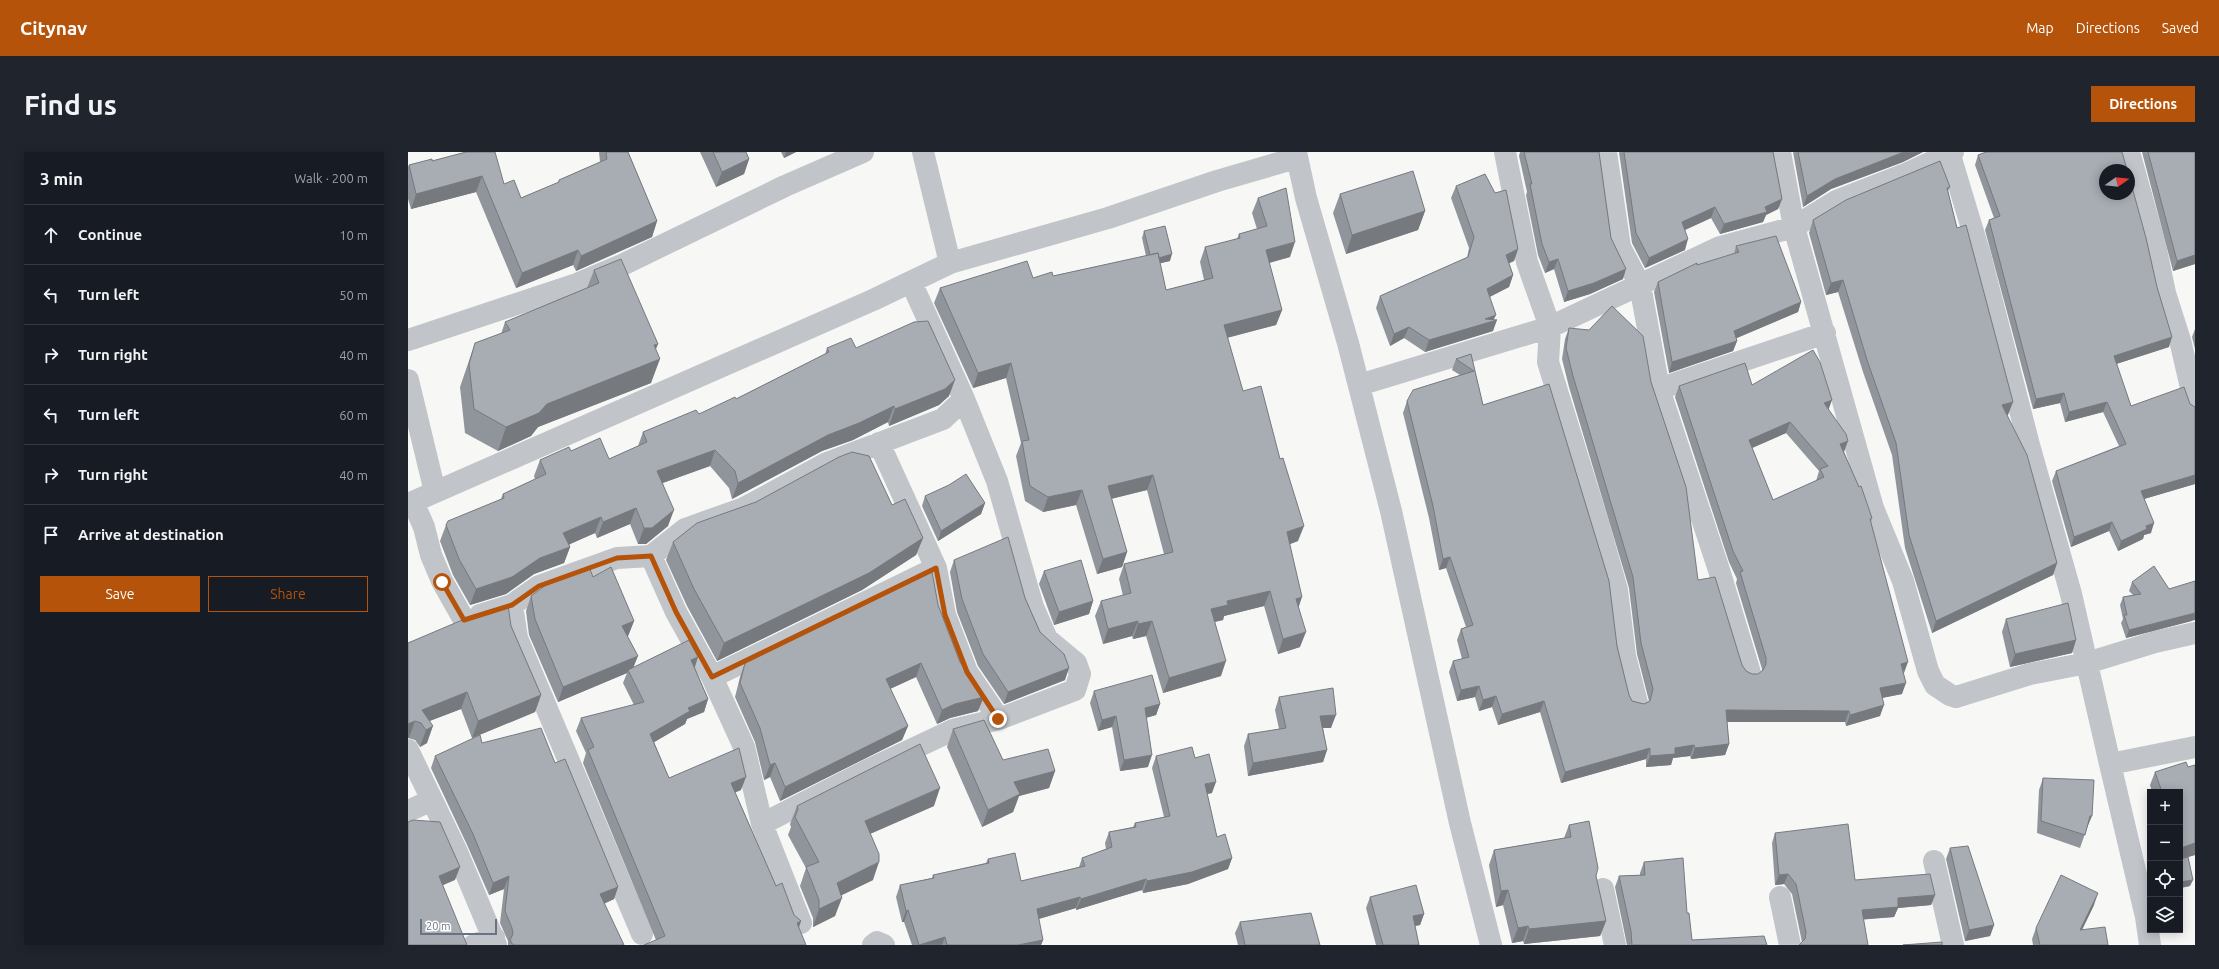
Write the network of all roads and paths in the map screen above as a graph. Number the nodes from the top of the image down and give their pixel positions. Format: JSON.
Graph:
{"nodes":[{"id":1,"x":863,"y":152,"type":"edge"},
{"id":2,"x":923,"y":152,"type":"edge"},
{"id":3,"x":1505,"y":152,"type":"edge"},
{"id":4,"x":1606,"y":152,"type":"edge"},
{"id":5,"x":1780,"y":152,"type":"edge"},
{"id":6,"x":1950,"y":152,"type":"edge"},
{"id":7,"x":2129,"y":152,"type":"edge"},
{"id":8,"x":1296,"y":155,"type":"edge"},
{"id":9,"x":1794,"y":227,"type":"junction"},
{"id":10,"x":950,"y":263,"type":"junction"},
{"id":11,"x":911,"y":282,"type":"junction"},
{"id":12,"x":1640,"y":285,"type":"junction"},
{"id":13,"x":1550,"y":327,"type":"junction"},
{"id":14,"x":1825,"y":333,"type":"junction"},
{"id":15,"x":408,"y":340,"type":"edge"},
{"id":16,"x":408,"y":380,"type":"edge"},
{"id":17,"x":1359,"y":386,"type":"junction"},
{"id":18,"x":1658,"y":389,"type":"junction"},
{"id":19,"x":964,"y":399,"type":"junction"},
{"id":20,"x":2195,"y":404,"type":"edge"},
{"id":21,"x":879,"y":443,"type":"junction"},
{"id":22,"x":435,"y":492,"type":"junction"},
{"id":23,"x":410,"y":503,"type":"edge"},
{"id":24,"x":651,"y":556,"type":"junction"},
{"id":25,"x":936,"y":568,"type":"junction"},
{"id":26,"x":512,"y":605,"type":"junction"},
{"id":27,"x":464,"y":620,"type":"junction"},
{"id":28,"x":443,"y":629,"type":"edge"},
{"id":29,"x":2195,"y":633,"type":"edge"},
{"id":30,"x":2087,"y":663,"type":"junction"},
{"id":31,"x":1750,"y":673,"type":"edge"},
{"id":32,"x":712,"y":677,"type":"junction"},
{"id":33,"x":1637,"y":702,"type":"edge"},
{"id":34,"x":998,"y":719,"type":"junction"},
{"id":35,"x":2195,"y":747,"type":"edge"},
{"id":36,"x":408,"y":750,"type":"edge"},
{"id":37,"x":2110,"y":764,"type":"junction"},
{"id":38,"x":432,"y":800,"type":"junction"},
{"id":39,"x":408,"y":811,"type":"edge"},
{"id":40,"x":762,"y":824,"type":"junction"},
{"id":41,"x":1934,"y":861,"type":"dead end"},
{"id":42,"x":1603,"y":889,"type":"dead end"},
{"id":43,"x":1780,"y":897,"type":"dead end"},
{"id":44,"x":801,"y":923,"type":"edge"},
{"id":45,"x":642,"y":934,"type":"dead end"},
{"id":46,"x":495,"y":941,"type":"edge"},
{"id":47,"x":474,"y":945,"type":"edge"},
{"id":48,"x":873,"y":945,"type":"edge"},
{"id":49,"x":884,"y":945,"type":"edge"},
{"id":50,"x":1491,"y":945,"type":"edge"},
{"id":51,"x":1615,"y":945,"type":"edge"},
{"id":52,"x":1790,"y":945,"type":"edge"},
{"id":53,"x":1953,"y":945,"type":"edge"},
{"id":54,"x":2150,"y":945,"type":"edge"}],
"edges":[{"from":1,"to":15,"type":"street"},
{"from":2,"to":10,"type":"street"},
{"from":3,"to":13,"type":"street"},
{"from":4,"to":12,"type":"street"},
{"from":5,"to":9,"type":"street"},
{"from":6,"to":9,"type":"street"},
{"from":6,"to":30,"type":"street"},
{"from":7,"to":20,"type":"street"},
{"from":8,"to":10,"type":"street"},
{"from":8,"to":17,"type":"street"},
{"from":9,"to":12,"type":"street"},
{"from":9,"to":14,"type":"street"},
{"from":10,"to":11,"type":"street"},
{"from":11,"to":19,"type":"street"},
{"from":11,"to":22,"type":"street"},
{"from":12,"to":13,"type":"street"},
{"from":12,"to":18,"type":"street"},
{"from":13,"to":17,"type":"street"},
{"from":13,"to":33,"type":"street"},
{"from":14,"to":18,"type":"street"},
{"from":14,"to":30,"type":"street"},
{"from":16,"to":22,"type":"street"},
{"from":17,"to":50,"type":"street"},
{"from":18,"to":31,"type":"street"},
{"from":19,"to":21,"type":"street"},
{"from":19,"to":34,"type":"street"},
{"from":21,"to":24,"type":"street"},
{"from":21,"to":25,"type":"street"},
{"from":22,"to":23,"type":"street"},
{"from":23,"to":27,"type":"street"},
{"from":24,"to":26,"type":"street"},
{"from":24,"to":32,"type":"street"},
{"from":25,"to":32,"type":"street"},
{"from":25,"to":34,"type":"street"},
{"from":26,"to":27,"type":"street"},
{"from":26,"to":45,"type":"street"},
{"from":27,"to":28,"type":"street"},
{"from":29,"to":30,"type":"street"},
{"from":30,"to":37,"type":"street"},
{"from":32,"to":40,"type":"street"},
{"from":34,"to":40,"type":"street"},
{"from":35,"to":37,"type":"street"},
{"from":36,"to":38,"type":"street"},
{"from":37,"to":54,"type":"street"},
{"from":38,"to":39,"type":"street"},
{"from":38,"to":46,"type":"street"},
{"from":40,"to":44,"type":"street"},
{"from":41,"to":53,"type":"street"},
{"from":42,"to":51,"type":"street"},
{"from":43,"to":52,"type":"street"},
{"from":46,"to":47,"type":"street"},
{"from":48,"to":49,"type":"street"}]}
